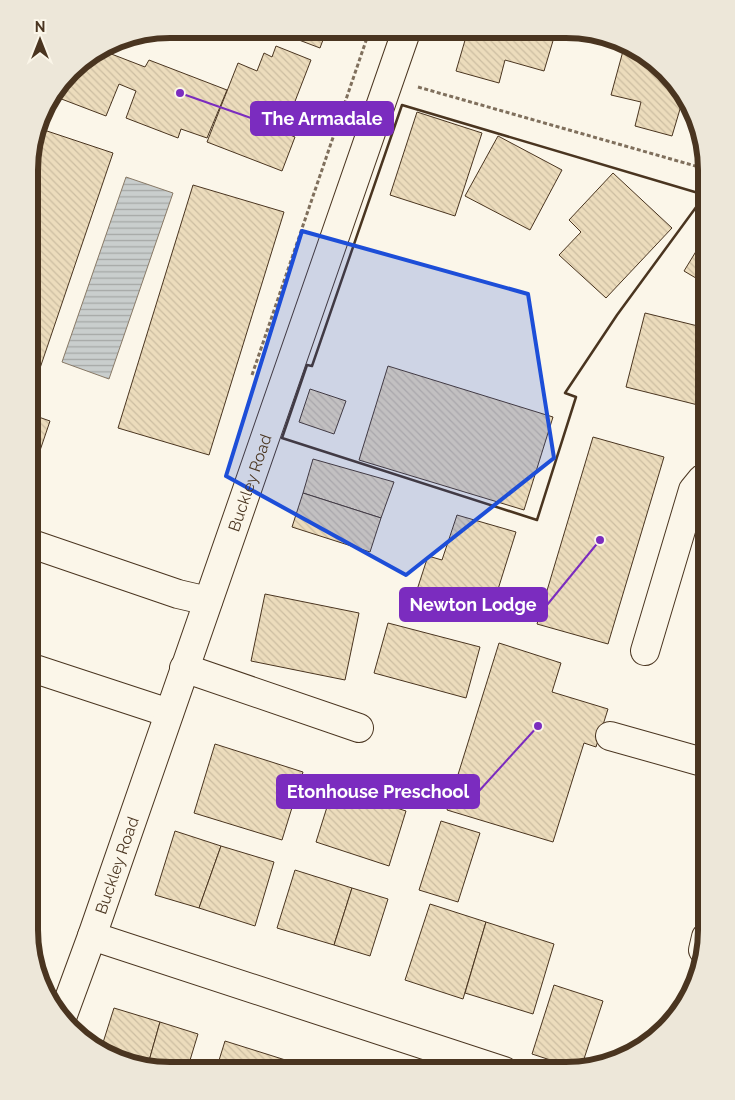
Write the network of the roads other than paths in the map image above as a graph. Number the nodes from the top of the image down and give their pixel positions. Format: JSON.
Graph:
{"nodes":[{"id":1,"x":404,"y":38,"type":"edge"},
{"id":2,"x":698,"y":484,"type":"edge"},
{"id":3,"x":38,"y":546,"type":"edge"},
{"id":4,"x":208,"y":601,"type":"junction"},
{"id":5,"x":644,"y":651,"type":"dead end"},
{"id":6,"x":184,"y":668,"type":"junction"},
{"id":7,"x":38,"y":669,"type":"edge"},
{"id":8,"x":169,"y":713,"type":"junction"},
{"id":9,"x":359,"y":728,"type":"dead end"},
{"id":10,"x":610,"y":736,"type":"dead end"},
{"id":11,"x":697,"y":761,"type":"edge"},
{"id":12,"x":92,"y":936,"type":"junction"},
{"id":13,"x":65,"y":1010,"type":"edge"},
{"id":14,"x":477,"y":1062,"type":"edge"}],
"edges":[{"from":1,"to":4,"type":"street","name":"Buckley Road"},
{"from":2,"to":5,"type":"street"},
{"from":3,"to":4,"type":"street"},
{"from":4,"to":6,"type":"street","name":"Buckley Road"},
{"from":6,"to":8,"type":"street","name":"Buckley Road"},
{"from":6,"to":9,"type":"street"},
{"from":7,"to":8,"type":"street"},
{"from":8,"to":12,"type":"street","name":"Buckley Road"},
{"from":10,"to":11,"type":"street"},
{"from":12,"to":13,"type":"street","name":"Buckley Road"},
{"from":12,"to":14,"type":"street","name":"Buckley Road"}]}
